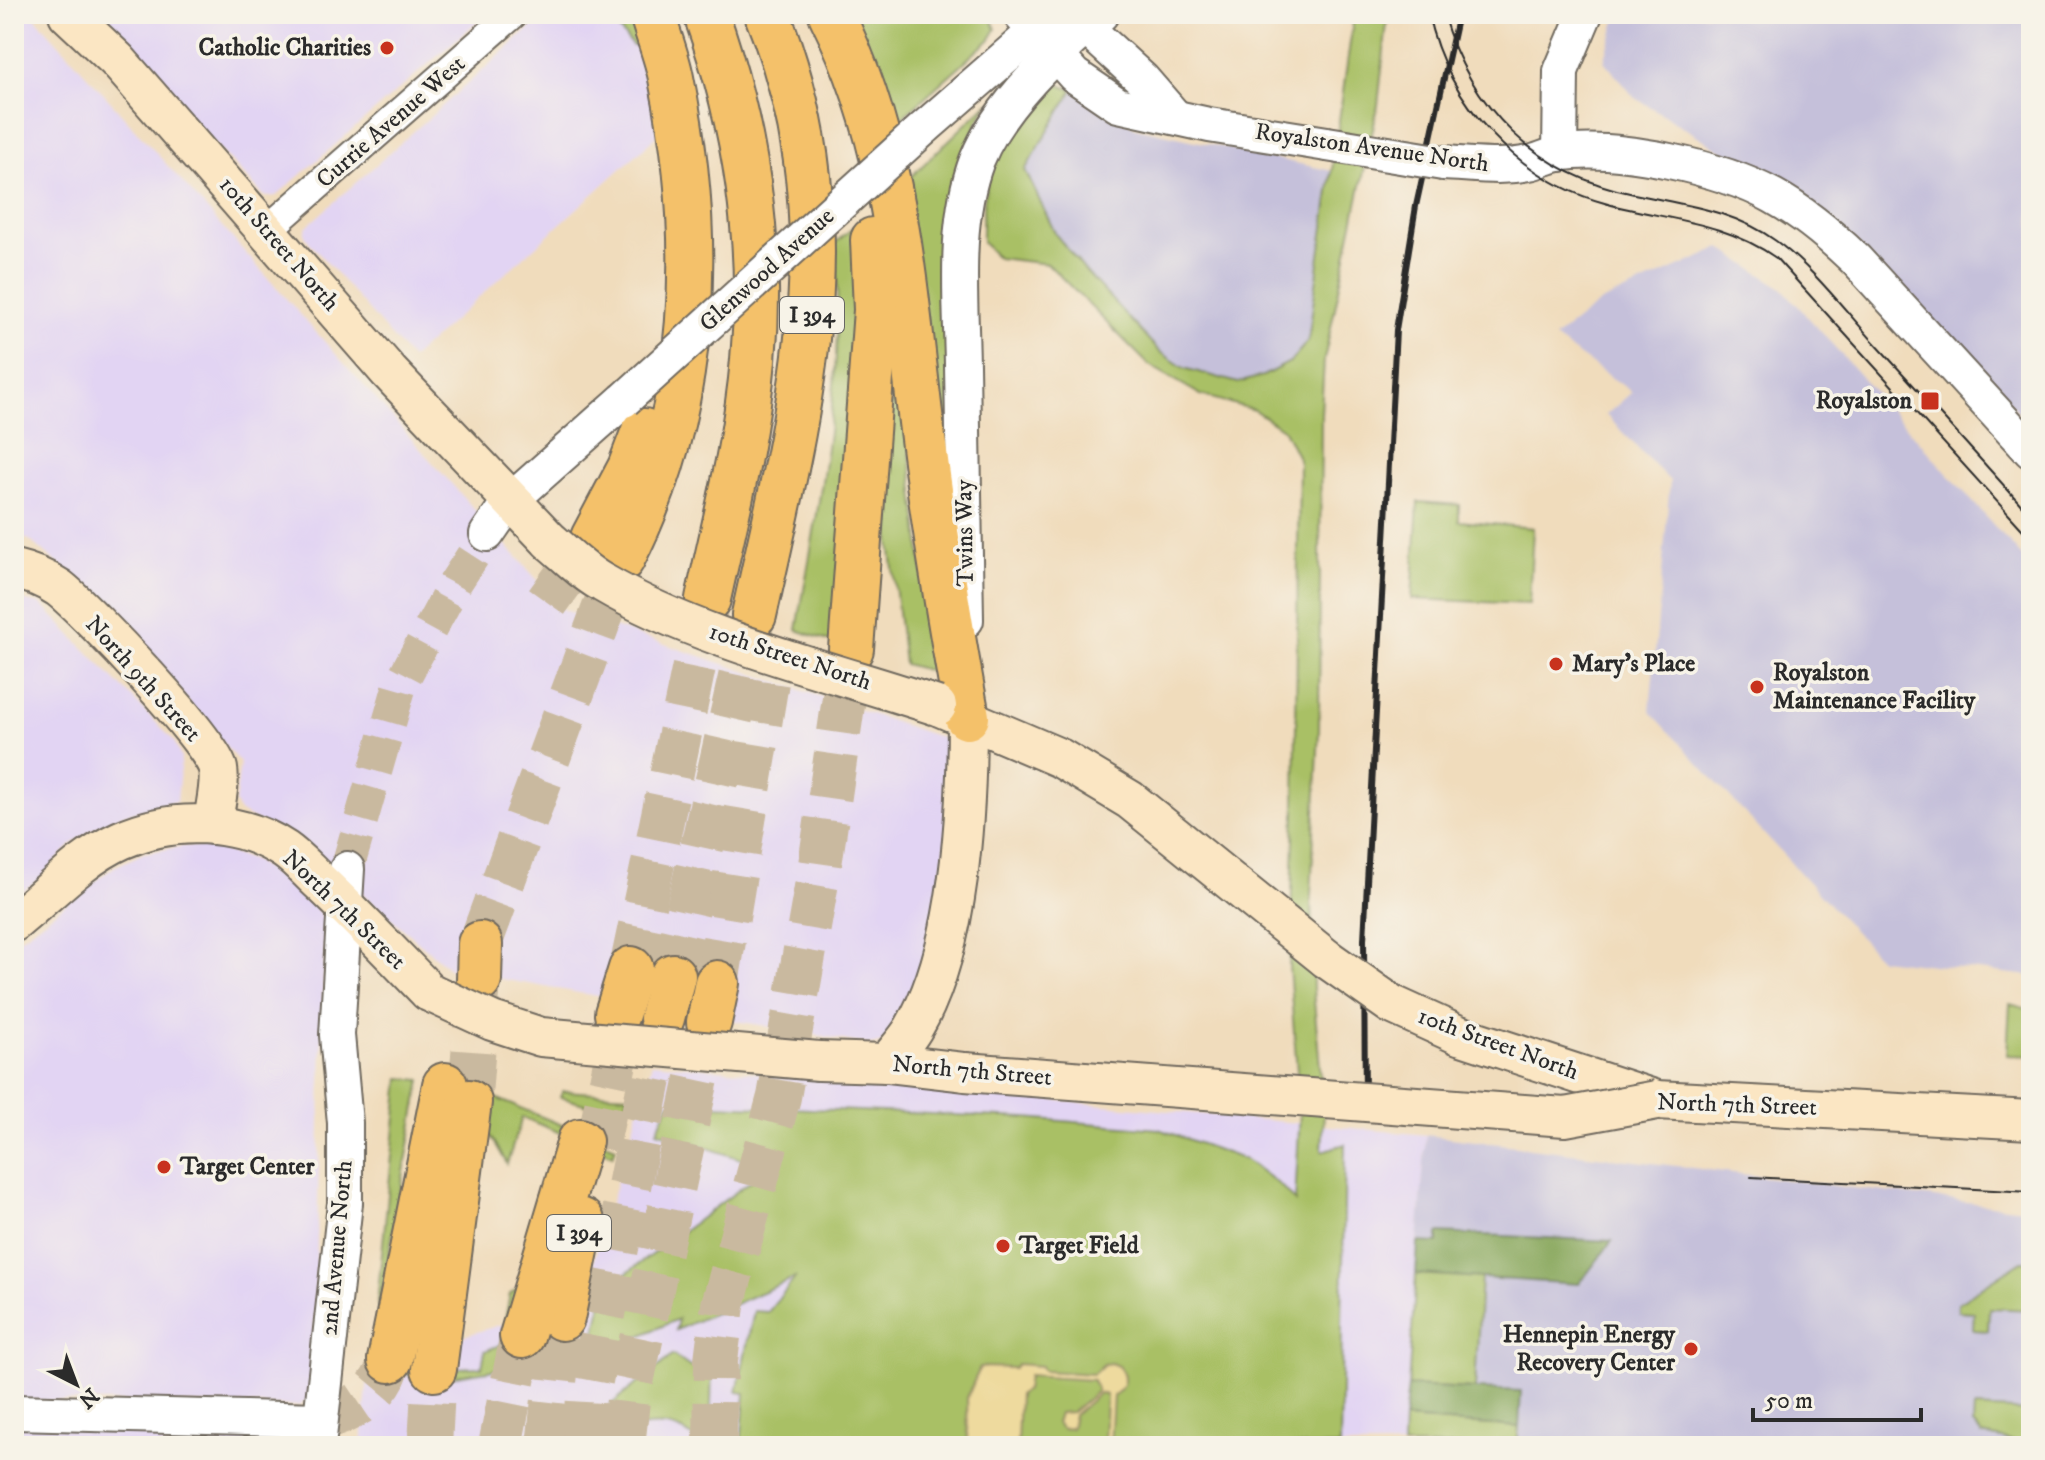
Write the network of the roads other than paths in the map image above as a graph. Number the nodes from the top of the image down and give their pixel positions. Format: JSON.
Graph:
{"nodes":[{"id":1,"x":68,"y":14,"type":"edge"},
{"id":2,"x":513,"y":14,"type":"edge"},
{"id":3,"x":652,"y":14,"type":"edge"},
{"id":4,"x":706,"y":14,"type":"edge"},
{"id":5,"x":767,"y":14,"type":"edge"},
{"id":6,"x":804,"y":14,"type":"edge"},
{"id":7,"x":831,"y":14,"type":"edge"},
{"id":8,"x":1585,"y":14,"type":"edge"},
{"id":9,"x":1060,"y":24,"type":"edge"},
{"id":10,"x":1560,"y":154,"type":"junction"},
{"id":11,"x":267,"y":230,"type":"junction"},
{"id":12,"x":2031,"y":451,"type":"edge"},
{"id":13,"x":509,"y":502,"type":"junction"},
{"id":14,"x":487,"y":534,"type":"tunnel mouth"},
{"id":15,"x":588,"y":546,"type":"junction"},
{"id":16,"x":14,"y":569,"type":"edge"},
{"id":17,"x":708,"y":599,"type":"tunnel mouth"},
{"id":18,"x":765,"y":619,"type":"tunnel mouth"},
{"id":19,"x":851,"y":649,"type":"tunnel mouth"},
{"id":20,"x":952,"y":712,"type":"junction"},
{"id":21,"x":213,"y":825,"type":"junction"},
{"id":22,"x":347,"y":869,"type":"tunnel mouth"},
{"id":23,"x":346,"y":907,"type":"junction"},
{"id":24,"x":14,"y":922,"type":"edge"},
{"id":25,"x":652,"y":972,"type":"tunnel mouth"},
{"id":26,"x":635,"y":1015,"type":"tunnel mouth"},
{"id":27,"x":887,"y":1063,"type":"junction"},
{"id":28,"x":1657,"y":1100,"type":"junction"},
{"id":29,"x":2031,"y":1120,"type":"edge"},
{"id":30,"x":562,"y":1318,"type":"tunnel mouth"},
{"id":31,"x":522,"y":1336,"type":"tunnel mouth"},
{"id":32,"x":390,"y":1360,"type":"tunnel mouth"},
{"id":33,"x":434,"y":1369,"type":"tunnel mouth"},
{"id":34,"x":14,"y":1412,"type":"edge"},
{"id":35,"x":318,"y":1433,"type":"edge"}],
"edges":[{"from":1,"to":11,"type":"main road","name":"10th Street North"},
{"from":2,"to":11,"type":"street","name":"Currie Avenue West"},
{"from":3,"to":15,"type":"highway"},
{"from":4,"to":17,"type":"highway","number":"I 394"},
{"from":5,"to":18,"type":"highway","number":"I 394"},
{"from":6,"to":19,"type":"highway"},
{"from":7,"to":20,"type":"highway"},
{"from":8,"to":10,"type":"street"},
{"from":9,"to":10,"type":"street","name":"Royalston Avenue North","bridge":true},
{"from":9,"to":13,"type":"street","name":"Glenwood Avenue","bridge":true},
{"from":9,"to":20,"type":"street","name":"Twins Way"},
{"from":10,"to":12,"type":"street","name":"Royalston Avenue North"},
{"from":11,"to":13,"type":"main road","name":"10th Street North"},
{"from":13,"to":14,"type":"street","name":"Glenwood Avenue"},
{"from":13,"to":15,"type":"main road","name":"10th Street North"},
{"from":15,"to":20,"type":"main road","name":"10th Street North","bridge":true},
{"from":16,"to":21,"type":"main road","name":"North 9th Street"},
{"from":20,"to":27,"type":"main road","name":"Twins Way"},
{"from":20,"to":28,"type":"main road","name":"10th Street North","bridge":true},
{"from":21,"to":23,"type":"main road","name":"North 7th Street"},
{"from":21,"to":24,"type":"main road","name":"North 7th Street"},
{"from":22,"to":23,"type":"street"},
{"from":23,"to":27,"type":"main road","name":"North 7th Street","bridge":true},
{"from":23,"to":35,"type":"street","name":"2nd Avenue North"},
{"from":25,"to":26,"type":"highway"},
{"from":27,"to":28,"type":"main road","name":"North 7th Street","bridge":true},
{"from":28,"to":29,"type":"main road","name":"North 7th Street"},
{"from":30,"to":31,"type":"highway","number":"I 394"},
{"from":32,"to":33,"type":"highway"},
{"from":34,"to":35,"type":"street"}]}
